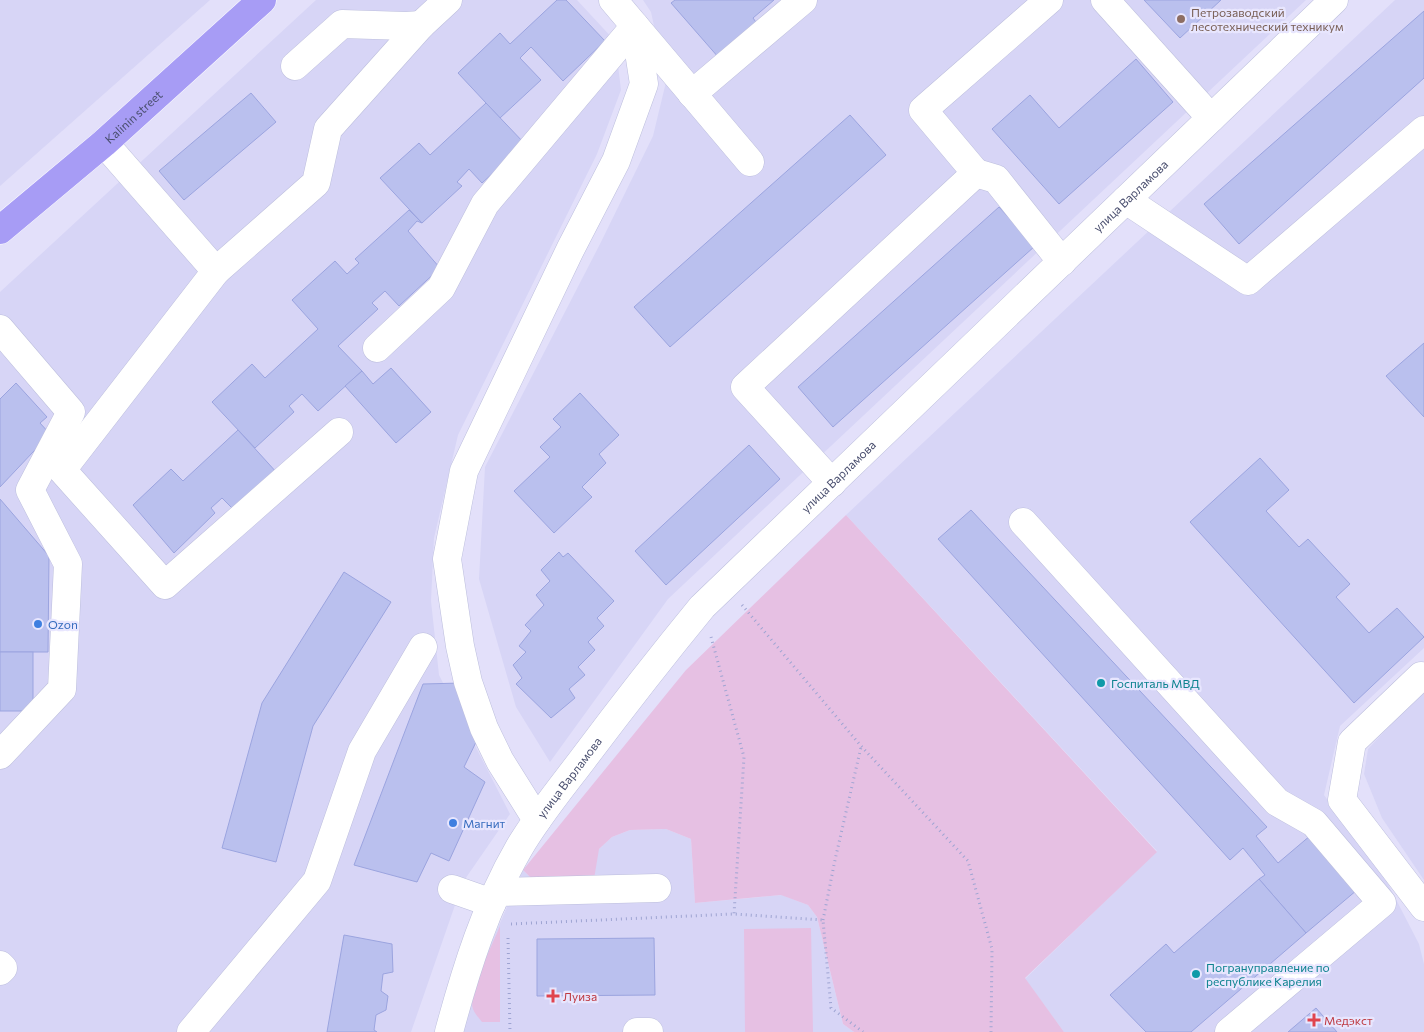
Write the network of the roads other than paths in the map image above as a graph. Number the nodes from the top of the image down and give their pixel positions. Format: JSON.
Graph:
{"nodes":[{"id":1,"x":448,"y":0,"type":"edge"},
{"id":2,"x":612,"y":0,"type":"edge"},
{"id":3,"x":803,"y":0,"type":"edge"},
{"id":4,"x":1049,"y":0,"type":"edge"},
{"id":5,"x":1105,"y":0,"type":"edge"},
{"id":6,"x":1334,"y":0,"type":"edge"},
{"id":7,"x":250,"y":4,"type":"edge"},
{"id":8,"x":421,"y":25,"type":"junction"},
{"id":9,"x":635,"y":26,"type":"junction"},
{"id":10,"x":295,"y":66,"type":"dead end"},
{"id":11,"x":692,"y":94,"type":"junction"},
{"id":12,"x":1211,"y":118,"type":"junction"},
{"id":13,"x":1424,"y":130,"type":"edge"},
{"id":14,"x":104,"y":143,"type":"junction"},
{"id":15,"x":750,"y":162,"type":"dead end"},
{"id":16,"x":976,"y":173,"type":"junction"},
{"id":17,"x":1126,"y":200,"type":"junction"},
{"id":18,"x":0,"y":230,"type":"edge"},
{"id":19,"x":1062,"y":262,"type":"junction"},
{"id":20,"x":216,"y":271,"type":"junction"},
{"id":21,"x":2,"y":337,"type":"edge"},
{"id":22,"x":377,"y":348,"type":"dead end"},
{"id":23,"x":340,"y":432,"type":"dead end"},
{"id":24,"x":832,"y":483,"type":"junction"},
{"id":25,"x":1023,"y":522,"type":"dead end"},
{"id":26,"x":423,"y":647,"type":"dead end"},
{"id":27,"x":1421,"y":676,"type":"dead end"},
{"id":28,"x":0,"y":755,"type":"edge"},
{"id":29,"x":1342,"y":800,"type":"junction"},
{"id":30,"x":537,"y":820,"type":"junction"},
{"id":31,"x":1314,"y":823,"type":"junction"},
{"id":32,"x":657,"y":888,"type":"dead end"},
{"id":33,"x":452,"y":890,"type":"dead end"},
{"id":34,"x":502,"y":895,"type":"junction"},
{"id":35,"x":1424,"y":907,"type":"edge"},
{"id":36,"x":0,"y":965,"type":"edge"},
{"id":37,"x":0,"y":971,"type":"edge"},
{"id":38,"x":191,"y":1032,"type":"edge"},
{"id":39,"x":449,"y":1032,"type":"edge"},
{"id":40,"x":637,"y":1032,"type":"edge"},
{"id":41,"x":648,"y":1032,"type":"edge"},
{"id":42,"x":1229,"y":1032,"type":"edge"}],
"edges":[{"from":1,"to":8,"type":"street"},
{"from":2,"to":9,"type":"street"},
{"from":3,"to":11,"type":"street"},
{"from":4,"to":16,"type":"street"},
{"from":5,"to":12,"type":"street"},
{"from":6,"to":12,"type":"street","name":"улица Варламова"},
{"from":7,"to":14,"type":"main road","name":"Kalinin street"},
{"from":8,"to":10,"type":"street"},
{"from":8,"to":20,"type":"street"},
{"from":9,"to":11,"type":"street"},
{"from":9,"to":22,"type":"street"},
{"from":9,"to":30,"type":"street"},
{"from":11,"to":15,"type":"street"},
{"from":12,"to":17,"type":"street","name":"улица Варламова"},
{"from":13,"to":17,"type":"street"},
{"from":14,"to":18,"type":"main road","name":"Kalinin street"},
{"from":14,"to":20,"type":"street"},
{"from":16,"to":19,"type":"street"},
{"from":16,"to":24,"type":"street"},
{"from":17,"to":19,"type":"street","name":"улица Варламова"},
{"from":19,"to":24,"type":"street","name":"улица Варламова"},
{"from":20,"to":23,"type":"street"},
{"from":21,"to":28,"type":"street"},
{"from":24,"to":30,"type":"street","name":"улица Варламова"},
{"from":25,"to":31,"type":"street"},
{"from":26,"to":38,"type":"street"},
{"from":27,"to":29,"type":"street"},
{"from":29,"to":31,"type":"street"},
{"from":29,"to":35,"type":"street"},
{"from":30,"to":34,"type":"street","name":"улица Варламова"},
{"from":31,"to":42,"type":"street"},
{"from":32,"to":34,"type":"street"},
{"from":33,"to":34,"type":"street"},
{"from":34,"to":39,"type":"street","name":"улица Варламова"},
{"from":36,"to":37,"type":"street"},
{"from":40,"to":41,"type":"street"}]}
